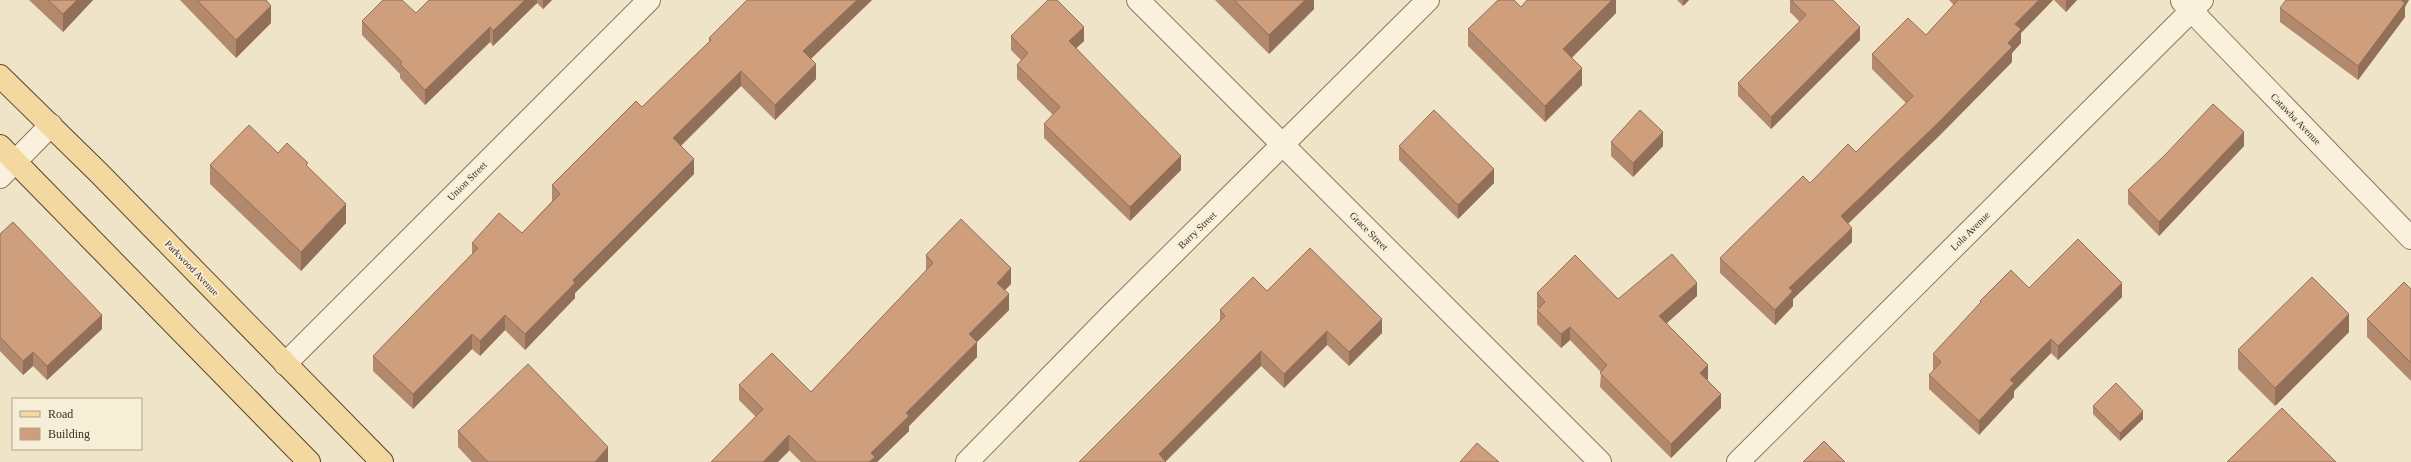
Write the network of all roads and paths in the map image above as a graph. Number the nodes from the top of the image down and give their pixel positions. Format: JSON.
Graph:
{"nodes":[{"id":1,"x":649,"y":0,"type":"edge"},
{"id":2,"x":1138,"y":0,"type":"edge"},
{"id":3,"x":1428,"y":0,"type":"edge"},
{"id":4,"x":2191,"y":4,"type":"edge"},
{"id":5,"x":0,"y":76,"type":"edge"},
{"id":6,"x":51,"y":125,"type":"junction"},
{"id":7,"x":1284,"y":145,"type":"junction"},
{"id":8,"x":7,"y":154,"type":"edge"},
{"id":9,"x":0,"y":177,"type":"edge"},
{"id":10,"x":2411,"y":238,"type":"edge"},
{"id":11,"x":286,"y":364,"type":"junction"},
{"id":12,"x":309,"y":462,"type":"edge"},
{"id":13,"x":382,"y":462,"type":"edge"},
{"id":14,"x":967,"y":462,"type":"edge"},
{"id":15,"x":1600,"y":462,"type":"edge"},
{"id":16,"x":1738,"y":462,"type":"edge"}],
"edges":[{"from":1,"to":11,"type":"street","name":"Union Street"},
{"from":2,"to":7,"type":"street","name":"Grace Street"},
{"from":3,"to":7,"type":"street","name":"Barry Street"},
{"from":4,"to":10,"type":"street","name":"Catawba Avenue"},
{"from":4,"to":16,"type":"street","name":"Lola Avenue"},
{"from":5,"to":6,"type":"main road","name":"Parkwood Avenue"},
{"from":6,"to":8,"type":"street"},
{"from":6,"to":11,"type":"main road","name":"Parkwood Avenue"},
{"from":7,"to":14,"type":"street","name":"Barry Street"},
{"from":7,"to":15,"type":"street","name":"Grace Street"},
{"from":8,"to":9,"type":"street"},
{"from":8,"to":12,"type":"main road"},
{"from":11,"to":13,"type":"main road","name":"Parkwood Avenue"}]}
